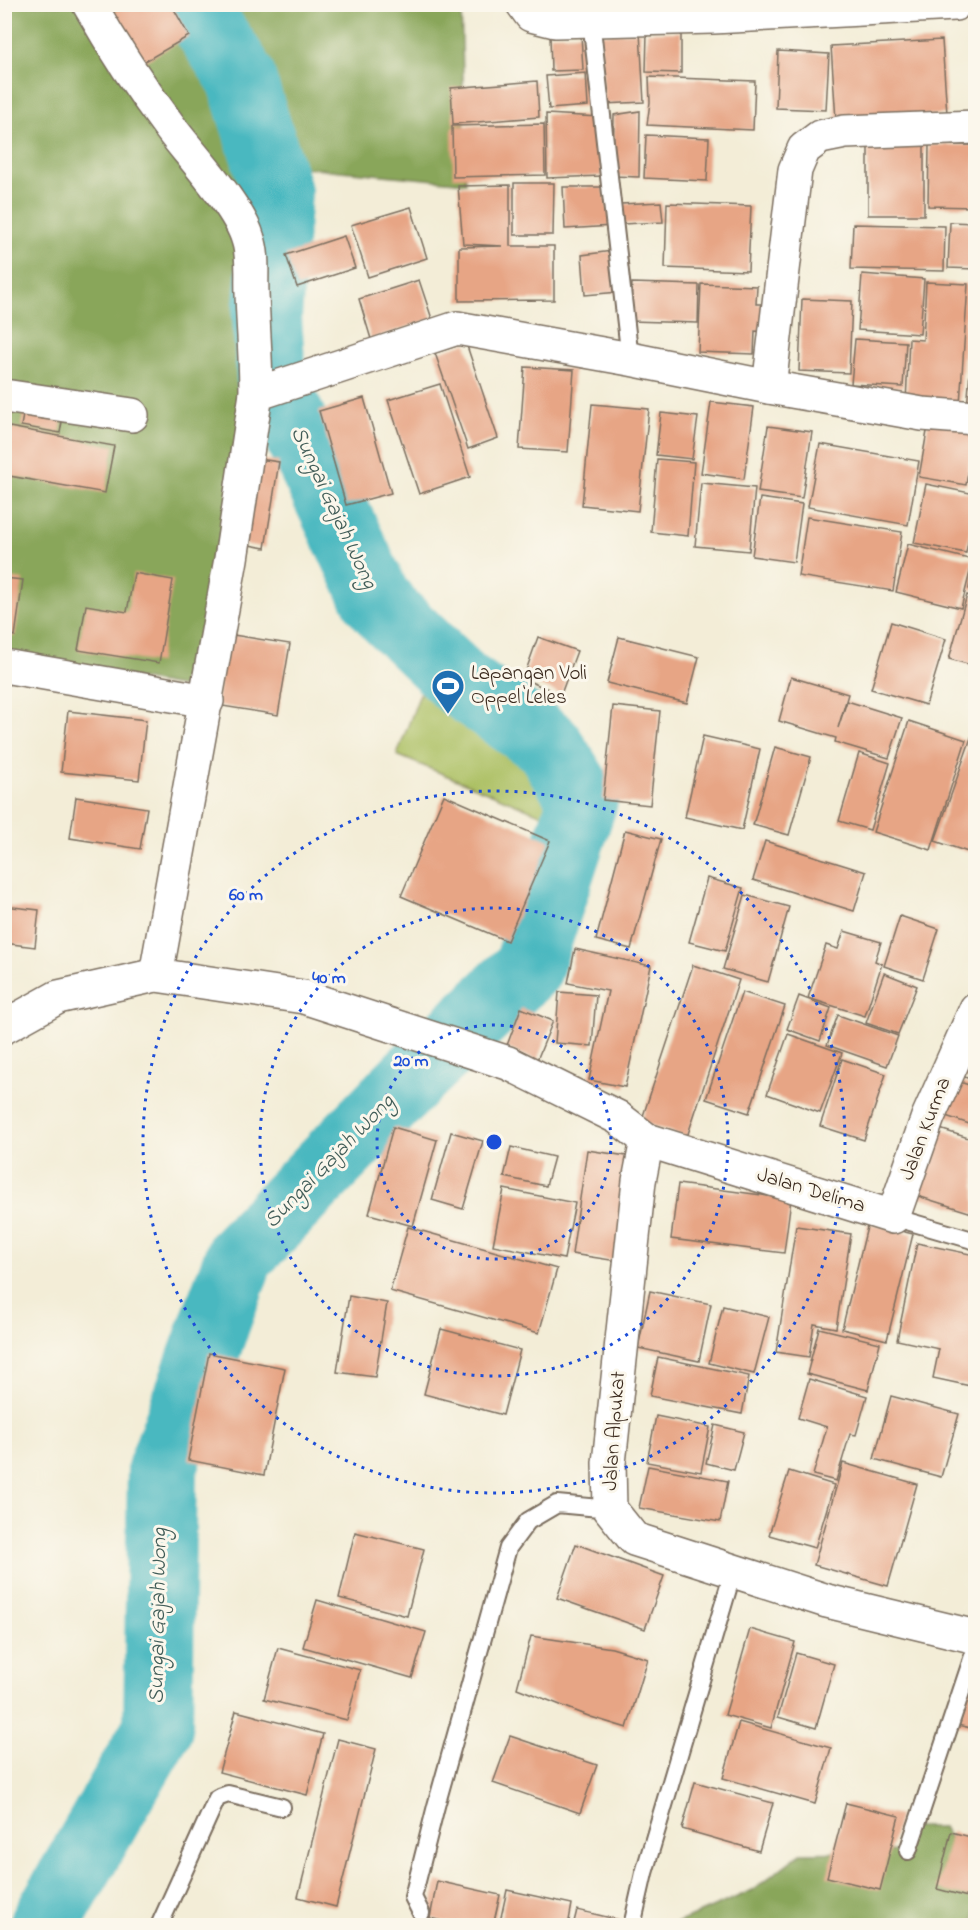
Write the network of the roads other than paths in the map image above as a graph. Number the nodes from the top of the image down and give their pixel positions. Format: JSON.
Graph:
{"nodes":[{"id":1,"x":89,"y":4,"type":"edge"},
{"id":2,"x":523,"y":4,"type":"edge"},
{"id":3,"x":955,"y":4,"type":"edge"},
{"id":4,"x":591,"y":20,"type":"junction"},
{"id":5,"x":975,"y":127,"type":"edge"},
{"id":6,"x":630,"y":360,"type":"junction"},
{"id":7,"x":278,"y":387,"type":"junction"},
{"id":8,"x":769,"y":387,"type":"junction"},
{"id":9,"x":4,"y":396,"type":"edge"},
{"id":10,"x":132,"y":415,"type":"dead end"},
{"id":11,"x":975,"y":418,"type":"edge"},
{"id":12,"x":4,"y":666,"type":"edge"},
{"id":13,"x":207,"y":701,"type":"junction"},
{"id":14,"x":156,"y":975,"type":"junction"},
{"id":15,"x":975,"y":1009,"type":"edge"},
{"id":16,"x":4,"y":1027,"type":"edge"},
{"id":17,"x":647,"y":1140,"type":"junction"},
{"id":18,"x":893,"y":1217,"type":"junction"},
{"id":19,"x":975,"y":1241,"type":"edge"},
{"id":20,"x":610,"y":1509,"type":"junction"},
{"id":21,"x":733,"y":1572,"type":"junction"},
{"id":22,"x":975,"y":1637,"type":"edge"},
{"id":23,"x":975,"y":1647,"type":"edge"},
{"id":24,"x":282,"y":1807,"type":"dead end"},
{"id":25,"x":908,"y":1851,"type":"dead end"},
{"id":26,"x":421,"y":1913,"type":"dead end"},
{"id":27,"x":159,"y":1926,"type":"edge"},
{"id":28,"x":632,"y":1926,"type":"edge"}],
"edges":[{"from":1,"to":7,"type":"street"},
{"from":2,"to":4,"type":"street"},
{"from":3,"to":4,"type":"street"},
{"from":4,"to":6,"type":"lane"},
{"from":5,"to":8,"type":"street"},
{"from":6,"to":7,"type":"street"},
{"from":6,"to":8,"type":"street"},
{"from":7,"to":13,"type":"street"},
{"from":8,"to":11,"type":"street"},
{"from":9,"to":10,"type":"street"},
{"from":12,"to":13,"type":"street"},
{"from":13,"to":14,"type":"street"},
{"from":14,"to":16,"type":"street"},
{"from":14,"to":17,"type":"street"},
{"from":15,"to":18,"type":"street","name":"Jalan Kurma"},
{"from":17,"to":18,"type":"street","name":"Jalan Delima"},
{"from":17,"to":20,"type":"street","name":"Jalan Alpukat"},
{"from":18,"to":19,"type":"lane","name":"Jalan Delima"},
{"from":20,"to":21,"type":"street","name":"Jalan Alpukat"},
{"from":20,"to":26,"type":"lane"},
{"from":21,"to":22,"type":"street","name":"Jalan Alpukat"},
{"from":21,"to":28,"type":"lane"},
{"from":23,"to":25,"type":"lane"},
{"from":24,"to":27,"type":"lane"}]}
